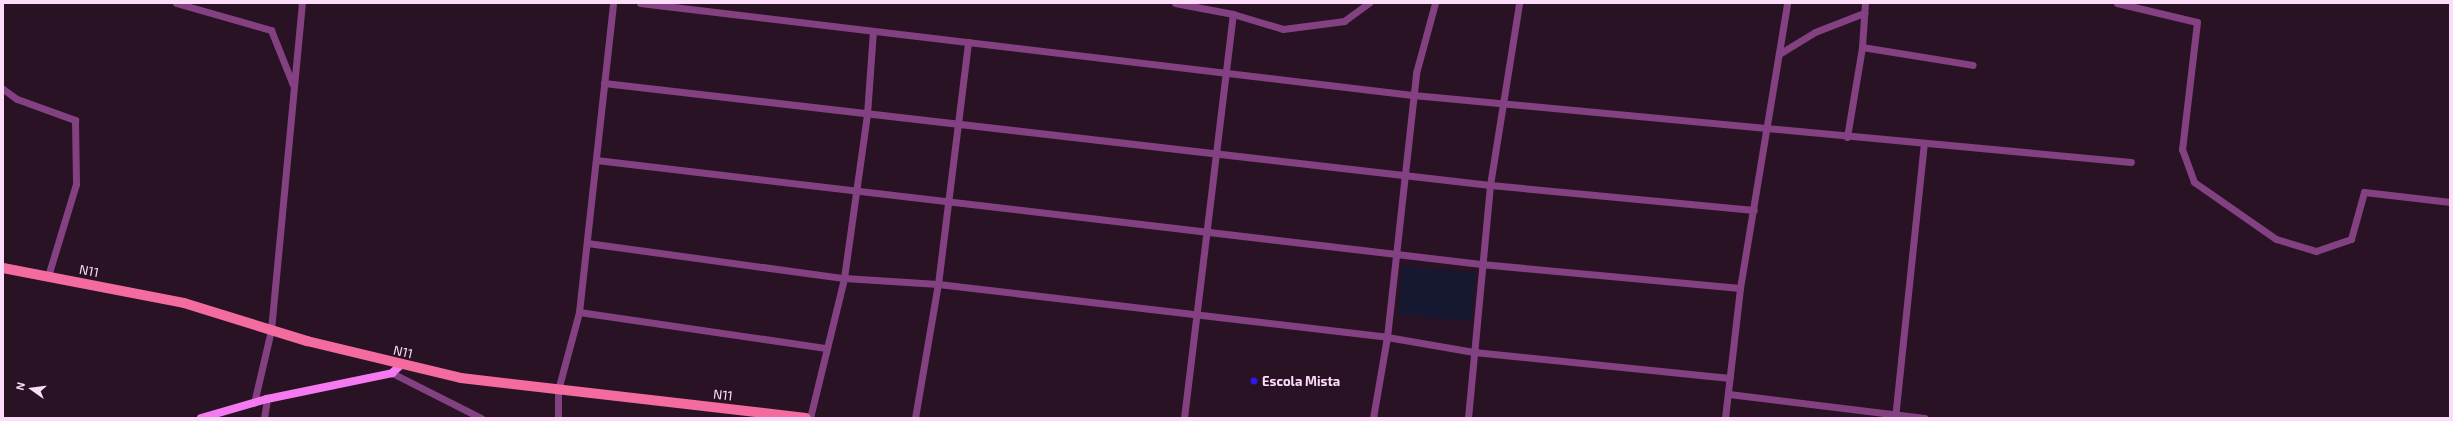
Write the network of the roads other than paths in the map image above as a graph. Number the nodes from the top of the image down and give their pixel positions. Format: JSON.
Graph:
{"nodes":[{"id":1,"x":176,"y":3,"type":"edge"},
{"id":2,"x":302,"y":3,"type":"edge"},
{"id":3,"x":613,"y":3,"type":"edge"},
{"id":4,"x":640,"y":3,"type":"edge"},
{"id":5,"x":1174,"y":3,"type":"edge"},
{"id":6,"x":1369,"y":3,"type":"edge"},
{"id":7,"x":1435,"y":3,"type":"edge"},
{"id":8,"x":1519,"y":3,"type":"edge"},
{"id":9,"x":1787,"y":3,"type":"edge"},
{"id":10,"x":1865,"y":3,"type":"edge"},
{"id":11,"x":2116,"y":3,"type":"edge"},
{"id":12,"x":1864,"y":13,"type":"junction"},
{"id":13,"x":1234,"y":14,"type":"junction"},
{"id":14,"x":873,"y":31,"type":"junction"},
{"id":15,"x":968,"y":42,"type":"junction"},
{"id":16,"x":1862,"y":48,"type":"junction"},
{"id":17,"x":1779,"y":54,"type":"junction"},
{"id":18,"x":1973,"y":65,"type":"dead end"},
{"id":19,"x":1227,"y":72,"type":"junction"},
{"id":20,"x":604,"y":83,"type":"junction"},
{"id":21,"x":293,"y":87,"type":"junction"},
{"id":22,"x":3,"y":89,"type":"edge"},
{"id":23,"x":1413,"y":95,"type":"junction"},
{"id":24,"x":1503,"y":100,"type":"junction"},
{"id":25,"x":867,"y":114,"type":"junction"},
{"id":26,"x":958,"y":124,"type":"junction"},
{"id":27,"x":1768,"y":130,"type":"junction"},
{"id":28,"x":1847,"y":137,"type":"junction"},
{"id":29,"x":1924,"y":144,"type":"junction"},
{"id":30,"x":1217,"y":153,"type":"junction"},
{"id":31,"x":596,"y":160,"type":"junction"},
{"id":32,"x":2131,"y":162,"type":"dead end"},
{"id":33,"x":1405,"y":175,"type":"junction"},
{"id":34,"x":1490,"y":185,"type":"junction"},
{"id":35,"x":855,"y":190,"type":"junction"},
{"id":36,"x":948,"y":202,"type":"junction"},
{"id":37,"x":2450,"y":202,"type":"edge"},
{"id":38,"x":1754,"y":210,"type":"junction"},
{"id":39,"x":1207,"y":232,"type":"junction"},
{"id":40,"x":587,"y":243,"type":"junction"},
{"id":41,"x":1396,"y":254,"type":"junction"},
{"id":42,"x":1481,"y":264,"type":"junction"},
{"id":43,"x":3,"y":268,"type":"edge"},
{"id":44,"x":48,"y":276,"type":"junction"},
{"id":45,"x":844,"y":278,"type":"junction"},
{"id":46,"x":938,"y":284,"type":"junction"},
{"id":47,"x":1740,"y":288,"type":"junction"},
{"id":48,"x":579,"y":312,"type":"junction"},
{"id":49,"x":1197,"y":315,"type":"junction"},
{"id":50,"x":271,"y":330,"type":"junction"},
{"id":51,"x":1387,"y":337,"type":"junction"},
{"id":52,"x":826,"y":348,"type":"junction"},
{"id":53,"x":1474,"y":352,"type":"junction"},
{"id":54,"x":401,"y":365,"type":"junction"},
{"id":55,"x":392,"y":373,"type":"junction"},
{"id":56,"x":1730,"y":378,"type":"junction"},
{"id":57,"x":558,"y":390,"type":"junction"},
{"id":58,"x":1729,"y":394,"type":"junction"},
{"id":59,"x":266,"y":399,"type":"junction"},
{"id":60,"x":254,"y":403,"type":"junction"},
{"id":61,"x":1895,"y":416,"type":"edge"},
{"id":62,"x":201,"y":418,"type":"edge"},
{"id":63,"x":264,"y":418,"type":"edge"},
{"id":64,"x":481,"y":418,"type":"edge"},
{"id":65,"x":558,"y":418,"type":"edge"},
{"id":66,"x":806,"y":418,"type":"edge"},
{"id":67,"x":810,"y":418,"type":"edge"},
{"id":68,"x":915,"y":418,"type":"edge"},
{"id":69,"x":1184,"y":418,"type":"edge"},
{"id":70,"x":1373,"y":418,"type":"edge"},
{"id":71,"x":1468,"y":418,"type":"edge"},
{"id":72,"x":1725,"y":418,"type":"edge"},
{"id":73,"x":1925,"y":418,"type":"edge"}],
"edges":[{"from":1,"to":21,"type":"street"},
{"from":2,"to":21,"type":"street"},
{"from":3,"to":20,"type":"street"},
{"from":4,"to":14,"type":"street"},
{"from":5,"to":13,"type":"street"},
{"from":6,"to":13,"type":"street"},
{"from":7,"to":23,"type":"street"},
{"from":8,"to":24,"type":"street"},
{"from":9,"to":17,"type":"street"},
{"from":10,"to":12,"type":"street"},
{"from":11,"to":37,"type":"street"},
{"from":12,"to":16,"type":"street"},
{"from":12,"to":17,"type":"street"},
{"from":13,"to":19,"type":"street"},
{"from":14,"to":15,"type":"street"},
{"from":14,"to":25,"type":"street"},
{"from":15,"to":19,"type":"street"},
{"from":15,"to":26,"type":"street"},
{"from":16,"to":18,"type":"street"},
{"from":16,"to":28,"type":"street"},
{"from":17,"to":27,"type":"street"},
{"from":19,"to":23,"type":"street"},
{"from":19,"to":30,"type":"street"},
{"from":20,"to":25,"type":"street"},
{"from":20,"to":31,"type":"street"},
{"from":21,"to":50,"type":"street"},
{"from":22,"to":44,"type":"street"},
{"from":23,"to":24,"type":"street"},
{"from":23,"to":33,"type":"street"},
{"from":24,"to":27,"type":"street"},
{"from":24,"to":34,"type":"street"},
{"from":25,"to":26,"type":"street"},
{"from":25,"to":35,"type":"street"},
{"from":26,"to":30,"type":"street"},
{"from":26,"to":36,"type":"street"},
{"from":27,"to":28,"type":"street"},
{"from":27,"to":38,"type":"street"},
{"from":28,"to":29,"type":"street"},
{"from":29,"to":32,"type":"street"},
{"from":29,"to":61,"type":"street"},
{"from":30,"to":33,"type":"street"},
{"from":30,"to":39,"type":"street"},
{"from":31,"to":35,"type":"street"},
{"from":31,"to":40,"type":"street"},
{"from":33,"to":34,"type":"street"},
{"from":33,"to":41,"type":"street"},
{"from":34,"to":38,"type":"street"},
{"from":34,"to":42,"type":"street"},
{"from":35,"to":36,"type":"street"},
{"from":35,"to":45,"type":"street"},
{"from":36,"to":39,"type":"street"},
{"from":36,"to":46,"type":"street"},
{"from":38,"to":47,"type":"street"},
{"from":39,"to":41,"type":"street"},
{"from":39,"to":49,"type":"street"},
{"from":40,"to":45,"type":"street"},
{"from":40,"to":48,"type":"street"},
{"from":41,"to":42,"type":"street"},
{"from":41,"to":51,"type":"street"},
{"from":42,"to":47,"type":"street"},
{"from":42,"to":53,"type":"street"},
{"from":43,"to":44,"type":"main road","name":"N11"},
{"from":44,"to":50,"type":"main road","name":"N11"},
{"from":45,"to":46,"type":"street"},
{"from":45,"to":52,"type":"street"},
{"from":46,"to":49,"type":"street"},
{"from":46,"to":68,"type":"street"},
{"from":47,"to":56,"type":"street"},
{"from":48,"to":52,"type":"street"},
{"from":48,"to":57,"type":"street"},
{"from":49,"to":51,"type":"street"},
{"from":49,"to":69,"type":"street"},
{"from":50,"to":54,"type":"main road","name":"N11"},
{"from":50,"to":60,"type":"street"},
{"from":51,"to":53,"type":"street"},
{"from":51,"to":70,"type":"street"},
{"from":52,"to":67,"type":"street"},
{"from":53,"to":56,"type":"street"},
{"from":53,"to":71,"type":"street"},
{"from":54,"to":55,"type":"main road"},
{"from":54,"to":57,"type":"main road","name":"N11"},
{"from":55,"to":59,"type":"main road"},
{"from":55,"to":64,"type":"street"},
{"from":56,"to":58,"type":"street"},
{"from":57,"to":65,"type":"street"},
{"from":57,"to":66,"type":"main road","name":"N11"},
{"from":58,"to":61,"type":"street"},
{"from":58,"to":72,"type":"street"},
{"from":59,"to":60,"type":"main road"},
{"from":59,"to":63,"type":"street"},
{"from":60,"to":62,"type":"main road"},
{"from":61,"to":73,"type":"street"}]}
